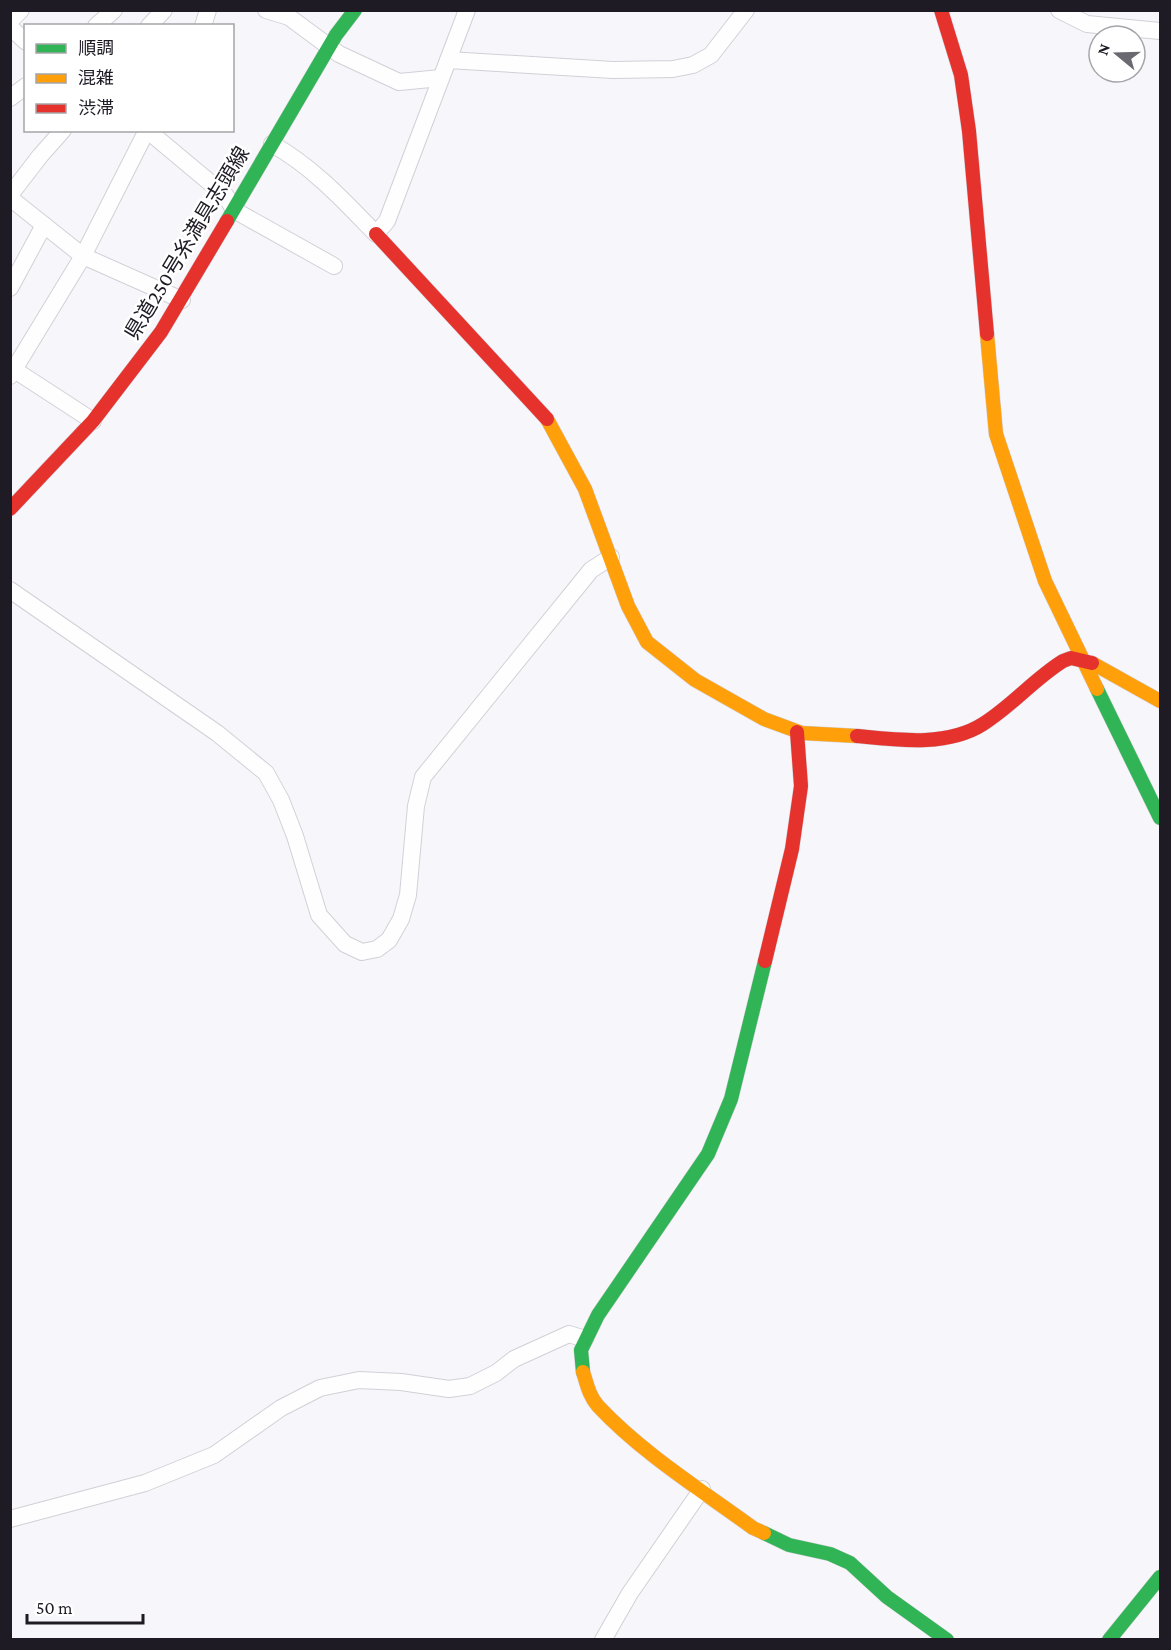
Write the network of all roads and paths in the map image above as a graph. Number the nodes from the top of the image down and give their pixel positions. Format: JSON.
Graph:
{"nodes":[{"id":1,"x":21,"y":10,"type":"edge"},
{"id":2,"x":114,"y":10,"type":"edge"},
{"id":3,"x":164,"y":10,"type":"edge"},
{"id":4,"x":266,"y":10,"type":"edge"},
{"id":5,"x":355,"y":10,"type":"edge"},
{"id":6,"x":467,"y":10,"type":"edge"},
{"id":7,"x":746,"y":10,"type":"edge"},
{"id":8,"x":940,"y":10,"type":"edge"},
{"id":9,"x":1059,"y":10,"type":"edge"},
{"id":10,"x":10,"y":21,"type":"edge"},
{"id":11,"x":98,"y":24,"type":"edge"},
{"id":12,"x":151,"y":24,"type":"edge"},
{"id":13,"x":10,"y":27,"type":"edge"},
{"id":14,"x":1161,"y":31,"type":"edge"},
{"id":15,"x":24,"y":40,"type":"edge"},
{"id":16,"x":329,"y":47,"type":"junction"},
{"id":17,"x":448,"y":60,"type":"junction"},
{"id":18,"x":441,"y":78,"type":"junction"},
{"id":19,"x":24,"y":88,"type":"edge"},
{"id":20,"x":10,"y":98,"type":"edge"},
{"id":21,"x":61,"y":132,"type":"edge"},
{"id":22,"x":146,"y":132,"type":"edge"},
{"id":23,"x":149,"y":132,"type":"edge"},
{"id":24,"x":272,"y":144,"type":"junction"},
{"id":25,"x":10,"y":197,"type":"edge"},
{"id":26,"x":234,"y":210,"type":"junction"},
{"id":27,"x":44,"y":225,"type":"junction"},
{"id":28,"x":376,"y":234,"type":"junction"},
{"id":29,"x":83,"y":256,"type":"junction"},
{"id":30,"x":334,"y":266,"type":"dead end"},
{"id":31,"x":10,"y":288,"type":"edge"},
{"id":32,"x":182,"y":300,"type":"junction"},
{"id":33,"x":12,"y":371,"type":"edge"},
{"id":34,"x":93,"y":421,"type":"junction"},
{"id":35,"x":10,"y":509,"type":"edge"},
{"id":36,"x":610,"y":557,"type":"junction"},
{"id":37,"x":10,"y":590,"type":"edge"},
{"id":38,"x":1084,"y":661,"type":"junction"},
{"id":39,"x":1161,"y":701,"type":"edge"},
{"id":40,"x":797,"y":732,"type":"junction"},
{"id":41,"x":1161,"y":818,"type":"edge"},
{"id":42,"x":585,"y":1339,"type":"junction"},
{"id":43,"x":702,"y":1489,"type":"junction"},
{"id":44,"x":10,"y":1519,"type":"edge"},
{"id":45,"x":1161,"y":1577,"type":"edge"},
{"id":46,"x":603,"y":1640,"type":"edge"},
{"id":47,"x":947,"y":1640,"type":"edge"},
{"id":48,"x":1109,"y":1640,"type":"edge"}],
"edges":[{"from":1,"to":10,"type":"street"},
{"from":2,"to":11,"type":"street"},
{"from":3,"to":12,"type":"street"},
{"from":4,"to":16,"type":"street"},
{"from":5,"to":16,"type":"street","name":"県道250号糸満具志頭線"},
{"from":6,"to":17,"type":"street"},
{"from":7,"to":17,"type":"street"},
{"from":8,"to":38,"type":"street"},
{"from":9,"to":14,"type":"street"},
{"from":13,"to":15,"type":"street"},
{"from":16,"to":18,"type":"street"},
{"from":16,"to":24,"type":"street","name":"県道250号糸満具志頭線"},
{"from":17,"to":18,"type":"street"},
{"from":18,"to":28,"type":"street"},
{"from":19,"to":20,"type":"street"},
{"from":21,"to":25,"type":"street"},
{"from":22,"to":29,"type":"street"},
{"from":23,"to":26,"type":"street"},
{"from":24,"to":26,"type":"street","name":"県道250号糸満具志頭線"},
{"from":24,"to":28,"type":"street"},
{"from":25,"to":27,"type":"street"},
{"from":26,"to":30,"type":"street"},
{"from":26,"to":32,"type":"street","name":"県道250号糸満具志頭線"},
{"from":27,"to":29,"type":"street"},
{"from":27,"to":31,"type":"street"},
{"from":28,"to":36,"type":"street"},
{"from":29,"to":32,"type":"street"},
{"from":29,"to":33,"type":"street"},
{"from":32,"to":34,"type":"street","name":"県道250号糸満具志頭線"},
{"from":33,"to":34,"type":"street"},
{"from":34,"to":35,"type":"street","name":"県道250号糸満具志頭線"},
{"from":36,"to":37,"type":"street"},
{"from":36,"to":40,"type":"street"},
{"from":38,"to":39,"type":"street"},
{"from":38,"to":40,"type":"street"},
{"from":38,"to":41,"type":"street"},
{"from":40,"to":42,"type":"street"},
{"from":42,"to":43,"type":"street"},
{"from":42,"to":44,"type":"street"},
{"from":43,"to":46,"type":"street"},
{"from":43,"to":47,"type":"street"},
{"from":45,"to":48,"type":"street"}]}
